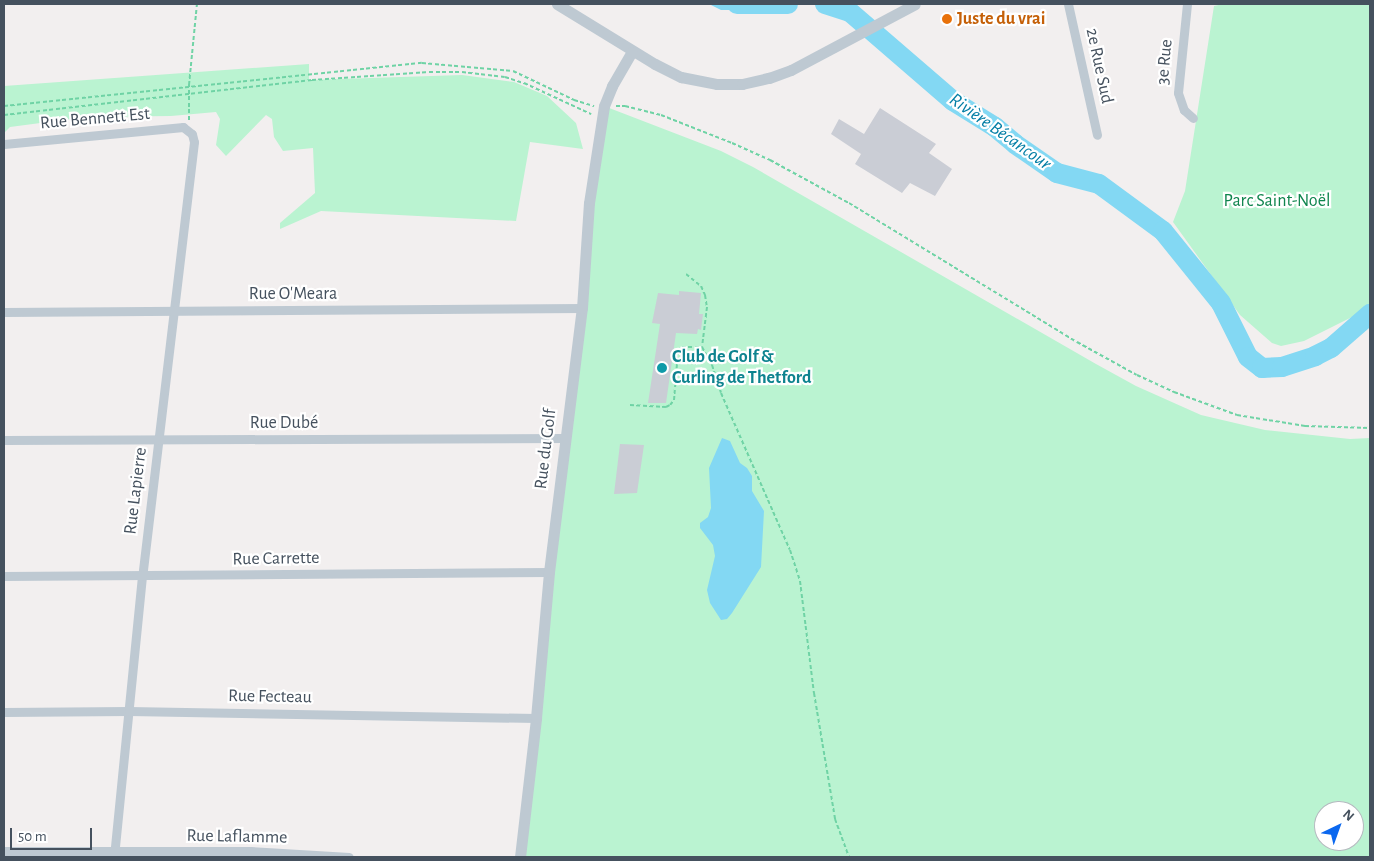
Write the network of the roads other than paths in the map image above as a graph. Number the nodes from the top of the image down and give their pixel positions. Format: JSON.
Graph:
{"nodes":[{"id":1,"x":557,"y":4,"type":"edge"},
{"id":2,"x":1068,"y":4,"type":"edge"},
{"id":3,"x":1186,"y":4,"type":"edge"},
{"id":4,"x":910,"y":5,"type":"edge"},
{"id":5,"x":632,"y":52,"type":"junction"},
{"id":6,"x":1193,"y":118,"type":"dead end"},
{"id":7,"x":189,"y":130,"type":"joint"},
{"id":8,"x":1097,"y":135,"type":"dead end"},
{"id":9,"x":4,"y":144,"type":"edge"},
{"id":10,"x":582,"y":308,"type":"junction"},
{"id":11,"x":175,"y":311,"type":"junction"},
{"id":12,"x":4,"y":312,"type":"edge"},
{"id":13,"x":564,"y":438,"type":"junction"},
{"id":14,"x":159,"y":439,"type":"junction"},
{"id":15,"x":4,"y":440,"type":"edge"},
{"id":16,"x":549,"y":572,"type":"junction"},
{"id":17,"x":4,"y":576,"type":"edge"},
{"id":18,"x":142,"y":576,"type":"junction"},
{"id":19,"x":129,"y":711,"type":"junction"},
{"id":20,"x":4,"y":712,"type":"edge"},
{"id":21,"x":536,"y":718,"type":"junction"},
{"id":22,"x":4,"y":851,"type":"edge"},
{"id":23,"x":250,"y":854,"type":"edge"},
{"id":24,"x":115,"y":855,"type":"edge"},
{"id":25,"x":349,"y":857,"type":"edge"},
{"id":26,"x":520,"y":857,"type":"edge"}],
"edges":[{"from":1,"to":5,"type":"street"},
{"from":2,"to":8,"type":"street","name":"2e Rue Sud"},
{"from":3,"to":6,"type":"street","name":"3e Rue"},
{"from":4,"to":5,"type":"street"},
{"from":5,"to":10,"type":"street","name":"Rue du Golf"},
{"from":7,"to":9,"type":"street","name":"Rue Bennett Est"},
{"from":7,"to":11,"type":"street","name":"Rue Lapierre"},
{"from":10,"to":11,"type":"street","name":"Rue O'Meara"},
{"from":10,"to":13,"type":"street","name":"Rue du Golf"},
{"from":11,"to":12,"type":"street","name":"Rue O'Meara"},
{"from":11,"to":14,"type":"street","name":"Rue Lapierre"},
{"from":13,"to":14,"type":"street","name":"Rue Dubé"},
{"from":13,"to":16,"type":"street","name":"Rue du Golf"},
{"from":14,"to":15,"type":"street","name":"Rue Dubé"},
{"from":14,"to":18,"type":"street","name":"Rue Lapierre"},
{"from":16,"to":18,"type":"street","name":"Rue Carrette"},
{"from":16,"to":21,"type":"street","name":"Rue du Golf"},
{"from":17,"to":18,"type":"street","name":"Rue Carrette"},
{"from":18,"to":19,"type":"street","name":"Rue Lapierre"},
{"from":19,"to":20,"type":"street","name":"Rue Fecteau"},
{"from":19,"to":21,"type":"street","name":"Rue Fecteau"},
{"from":19,"to":24,"type":"street","name":"Rue Lapierre"},
{"from":21,"to":26,"type":"street","name":"Rue du Golf"},
{"from":22,"to":24,"type":"street","name":"Rue Laflamme"},
{"from":23,"to":24,"type":"street","name":"Rue Laflamme"},
{"from":23,"to":25,"type":"street","name":"Rue Laflamme"}]}
